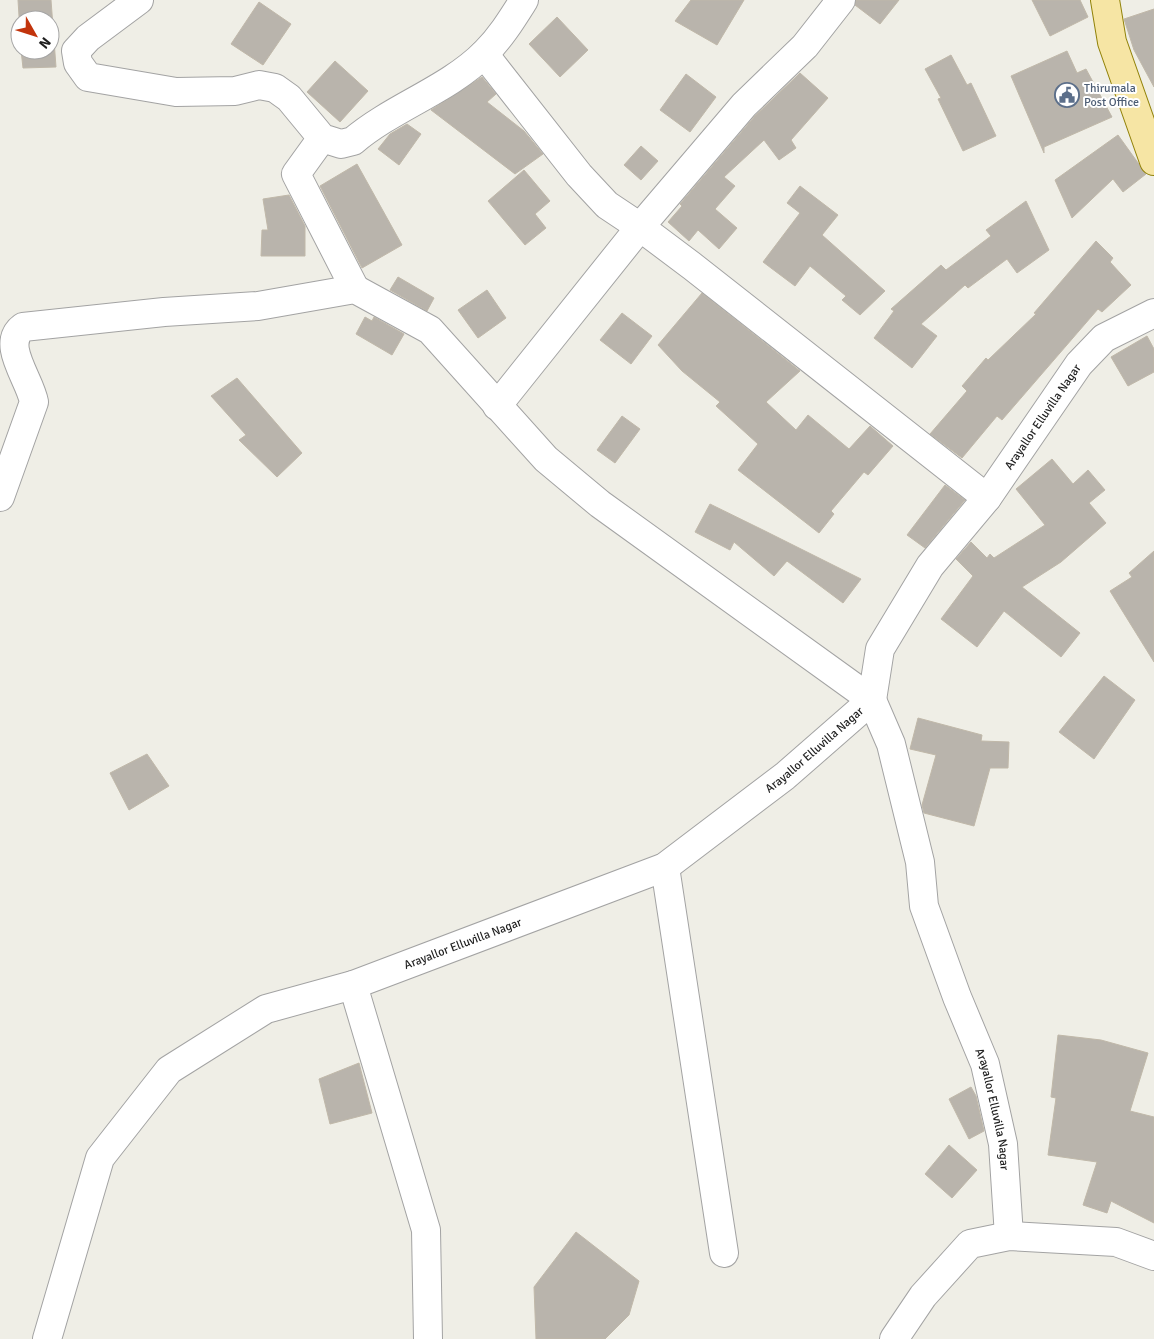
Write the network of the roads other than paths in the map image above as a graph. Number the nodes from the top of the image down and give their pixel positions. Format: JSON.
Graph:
{"nodes":[{"id":1,"x":139,"y":0,"type":"edge"},
{"id":2,"x":524,"y":0,"type":"edge"},
{"id":3,"x":841,"y":0,"type":"edge"},
{"id":4,"x":1105,"y":0,"type":"edge"},
{"id":5,"x":484,"y":54,"type":"junction"},
{"id":6,"x":322,"y":138,"type":"junction"},
{"id":7,"x":1154,"y":162,"type":"edge"},
{"id":8,"x":640,"y":227,"type":"junction"},
{"id":9,"x":355,"y":289,"type":"junction"},
{"id":10,"x":1154,"y":313,"type":"edge"},
{"id":11,"x":497,"y":406,"type":"junction"},
{"id":12,"x":8,"y":441,"type":"edge"},
{"id":13,"x":0,"y":497,"type":"edge"},
{"id":14,"x":987,"y":498,"type":"junction"},
{"id":15,"x":872,"y":700,"type":"junction"},
{"id":16,"x":664,"y":868,"type":"junction"},
{"id":17,"x":353,"y":985,"type":"junction"},
{"id":18,"x":1009,"y":1236,"type":"junction"},
{"id":19,"x":724,"y":1253,"type":"dead end"},
{"id":20,"x":1154,"y":1256,"type":"edge"},
{"id":21,"x":47,"y":1339,"type":"edge"},
{"id":22,"x":428,"y":1339,"type":"edge"},
{"id":23,"x":894,"y":1339,"type":"edge"}],
"edges":[{"from":1,"to":6,"type":"street"},
{"from":2,"to":5,"type":"street"},
{"from":3,"to":8,"type":"street"},
{"from":4,"to":7,"type":"main road"},
{"from":5,"to":6,"type":"street"},
{"from":5,"to":8,"type":"street"},
{"from":6,"to":9,"type":"street"},
{"from":8,"to":11,"type":"street"},
{"from":8,"to":14,"type":"street"},
{"from":9,"to":11,"type":"street"},
{"from":9,"to":12,"type":"street"},
{"from":10,"to":14,"type":"street","name":"Arayallor Elluvilla Nagar"},
{"from":11,"to":15,"type":"street"},
{"from":12,"to":13,"type":"street"},
{"from":14,"to":15,"type":"street","name":"Arayallor Elluvilla Nagar"},
{"from":15,"to":16,"type":"street","name":"Arayallor Elluvilla Nagar"},
{"from":15,"to":18,"type":"street","name":"Arayallor Elluvilla Nagar"},
{"from":16,"to":17,"type":"street","name":"Arayallor Elluvilla Nagar"},
{"from":16,"to":19,"type":"street"},
{"from":17,"to":21,"type":"street","name":"Arayallor Elluvilla Nagar"},
{"from":17,"to":22,"type":"street"},
{"from":18,"to":20,"type":"street"},
{"from":18,"to":23,"type":"street"}]}
